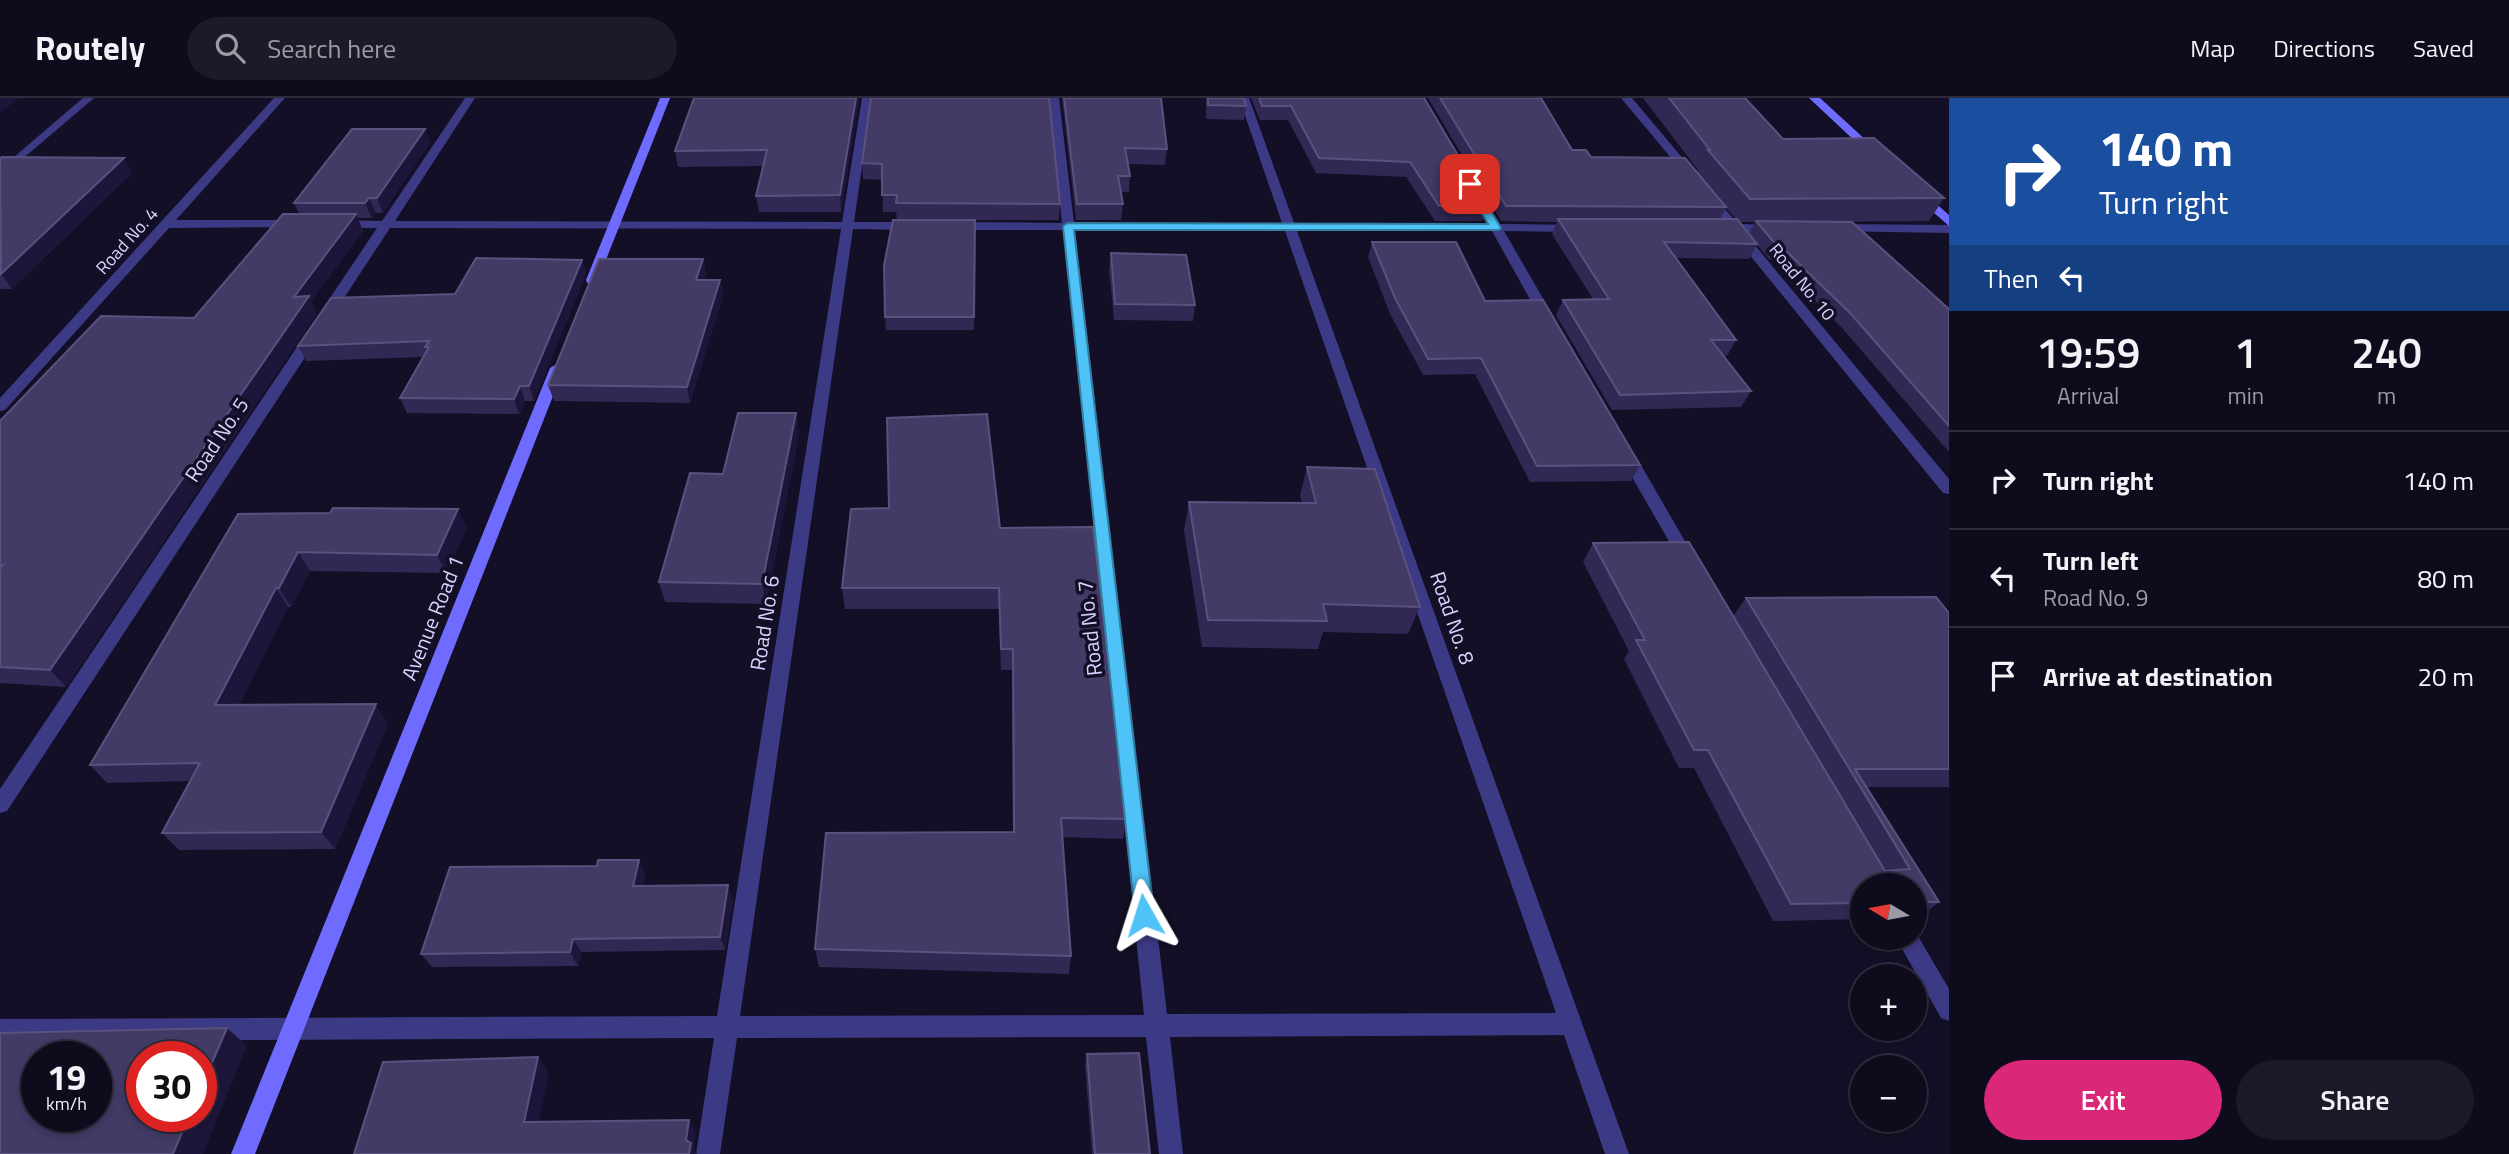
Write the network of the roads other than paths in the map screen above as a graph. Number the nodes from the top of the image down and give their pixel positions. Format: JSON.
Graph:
{"nodes":[{"id":1,"x":89,"y":98,"type":"edge"},
{"id":2,"x":280,"y":98,"type":"edge"},
{"id":3,"x":470,"y":98,"type":"edge"},
{"id":4,"x":665,"y":98,"type":"edge"},
{"id":5,"x":867,"y":98,"type":"edge"},
{"id":6,"x":1054,"y":98,"type":"edge"},
{"id":7,"x":1244,"y":98,"type":"edge"},
{"id":8,"x":1626,"y":98,"type":"edge"},
{"id":9,"x":1814,"y":98,"type":"edge"},
{"id":10,"x":1882,"y":160,"type":"edge"},
{"id":11,"x":3,"y":170,"type":"edge"},
{"id":12,"x":1468,"y":180,"type":"edge"},
{"id":13,"x":1910,"y":186,"type":"edge"},
{"id":14,"x":1949,"y":222,"type":"edge"},
{"id":15,"x":166,"y":224,"type":"junction"},
{"id":16,"x":386,"y":225,"type":"junction"},
{"id":17,"x":614,"y":225,"type":"junction"},
{"id":18,"x":848,"y":226,"type":"junction"},
{"id":19,"x":930,"y":226,"type":"edge"},
{"id":20,"x":944,"y":226,"type":"edge"},
{"id":21,"x":1068,"y":226,"type":"junction"},
{"id":22,"x":1290,"y":227,"type":"junction"},
{"id":23,"x":1495,"y":228,"type":"junction"},
{"id":24,"x":1588,"y":228,"type":"edge"},
{"id":25,"x":1708,"y":228,"type":"edge"},
{"id":26,"x":1735,"y":228,"type":"junction"},
{"id":27,"x":1788,"y":228,"type":"edge"},
{"id":28,"x":1815,"y":228,"type":"edge"},
{"id":29,"x":1949,"y":229,"type":"edge"},
{"id":30,"x":583,"y":303,"type":"edge"},
{"id":31,"x":1558,"y":335,"type":"edge"},
{"id":32,"x":562,"y":355,"type":"edge"},
{"id":33,"x":0,"y":407,"type":"edge"},
{"id":34,"x":1620,"y":443,"type":"edge"},
{"id":35,"x":1949,"y":488,"type":"edge"},
{"id":36,"x":1696,"y":575,"type":"edge"},
{"id":37,"x":0,"y":805,"type":"edge"},
{"id":38,"x":1914,"y":950,"type":"edge"},
{"id":39,"x":1949,"y":1010,"type":"edge"},
{"id":40,"x":1571,"y":1024,"type":"junction"},
{"id":41,"x":1157,"y":1026,"type":"junction"},
{"id":42,"x":727,"y":1027,"type":"junction"},
{"id":43,"x":293,"y":1028,"type":"junction"},
{"id":44,"x":0,"y":1030,"type":"edge"},
{"id":45,"x":243,"y":1154,"type":"edge"},
{"id":46,"x":708,"y":1154,"type":"edge"},
{"id":47,"x":1171,"y":1154,"type":"edge"},
{"id":48,"x":1617,"y":1154,"type":"edge"}],
"edges":[{"from":1,"to":11,"type":"street"},
{"from":2,"to":15,"type":"street","name":"Road No. 4"},
{"from":3,"to":16,"type":"street","name":"Road No. 5"},
{"from":4,"to":17,"type":"street"},
{"from":5,"to":18,"type":"street","name":"Road No. 6"},
{"from":6,"to":21,"type":"street","name":"Road No. 7"},
{"from":7,"to":22,"type":"street","name":"Road No. 8"},
{"from":8,"to":26,"type":"street","name":"Road No. 10"},
{"from":9,"to":10,"type":"street"},
{"from":12,"to":23,"type":"street"},
{"from":13,"to":14,"type":"street"},
{"from":15,"to":16,"type":"street"},
{"from":15,"to":33,"type":"street","name":"Road No. 4"},
{"from":16,"to":17,"type":"street"},
{"from":16,"to":37,"type":"street","name":"Road No. 5"},
{"from":17,"to":18,"type":"street"},
{"from":17,"to":30,"type":"street"},
{"from":18,"to":19,"type":"street"},
{"from":18,"to":42,"type":"street","name":"Road No. 6"},
{"from":20,"to":21,"type":"street"},
{"from":21,"to":22,"type":"street"},
{"from":21,"to":41,"type":"street","name":"Road No. 7"},
{"from":22,"to":23,"type":"street"},
{"from":22,"to":40,"type":"street","name":"Road No. 8"},
{"from":23,"to":24,"type":"street"},
{"from":23,"to":31,"type":"street"},
{"from":25,"to":26,"type":"street"},
{"from":26,"to":27,"type":"street"},
{"from":26,"to":35,"type":"street","name":"Road No. 10"},
{"from":28,"to":29,"type":"street"},
{"from":32,"to":43,"type":"street","name":"Avenue Road 1"},
{"from":34,"to":36,"type":"street"},
{"from":38,"to":39,"type":"street"},
{"from":40,"to":41,"type":"street"},
{"from":40,"to":48,"type":"street","name":"Road No. 8"},
{"from":41,"to":42,"type":"street"},
{"from":41,"to":47,"type":"street","name":"Road No. 7"},
{"from":42,"to":43,"type":"street"},
{"from":42,"to":46,"type":"street","name":"Road No. 6"},
{"from":43,"to":44,"type":"street"},
{"from":43,"to":45,"type":"street","name":"Avenue Road 1"}]}
